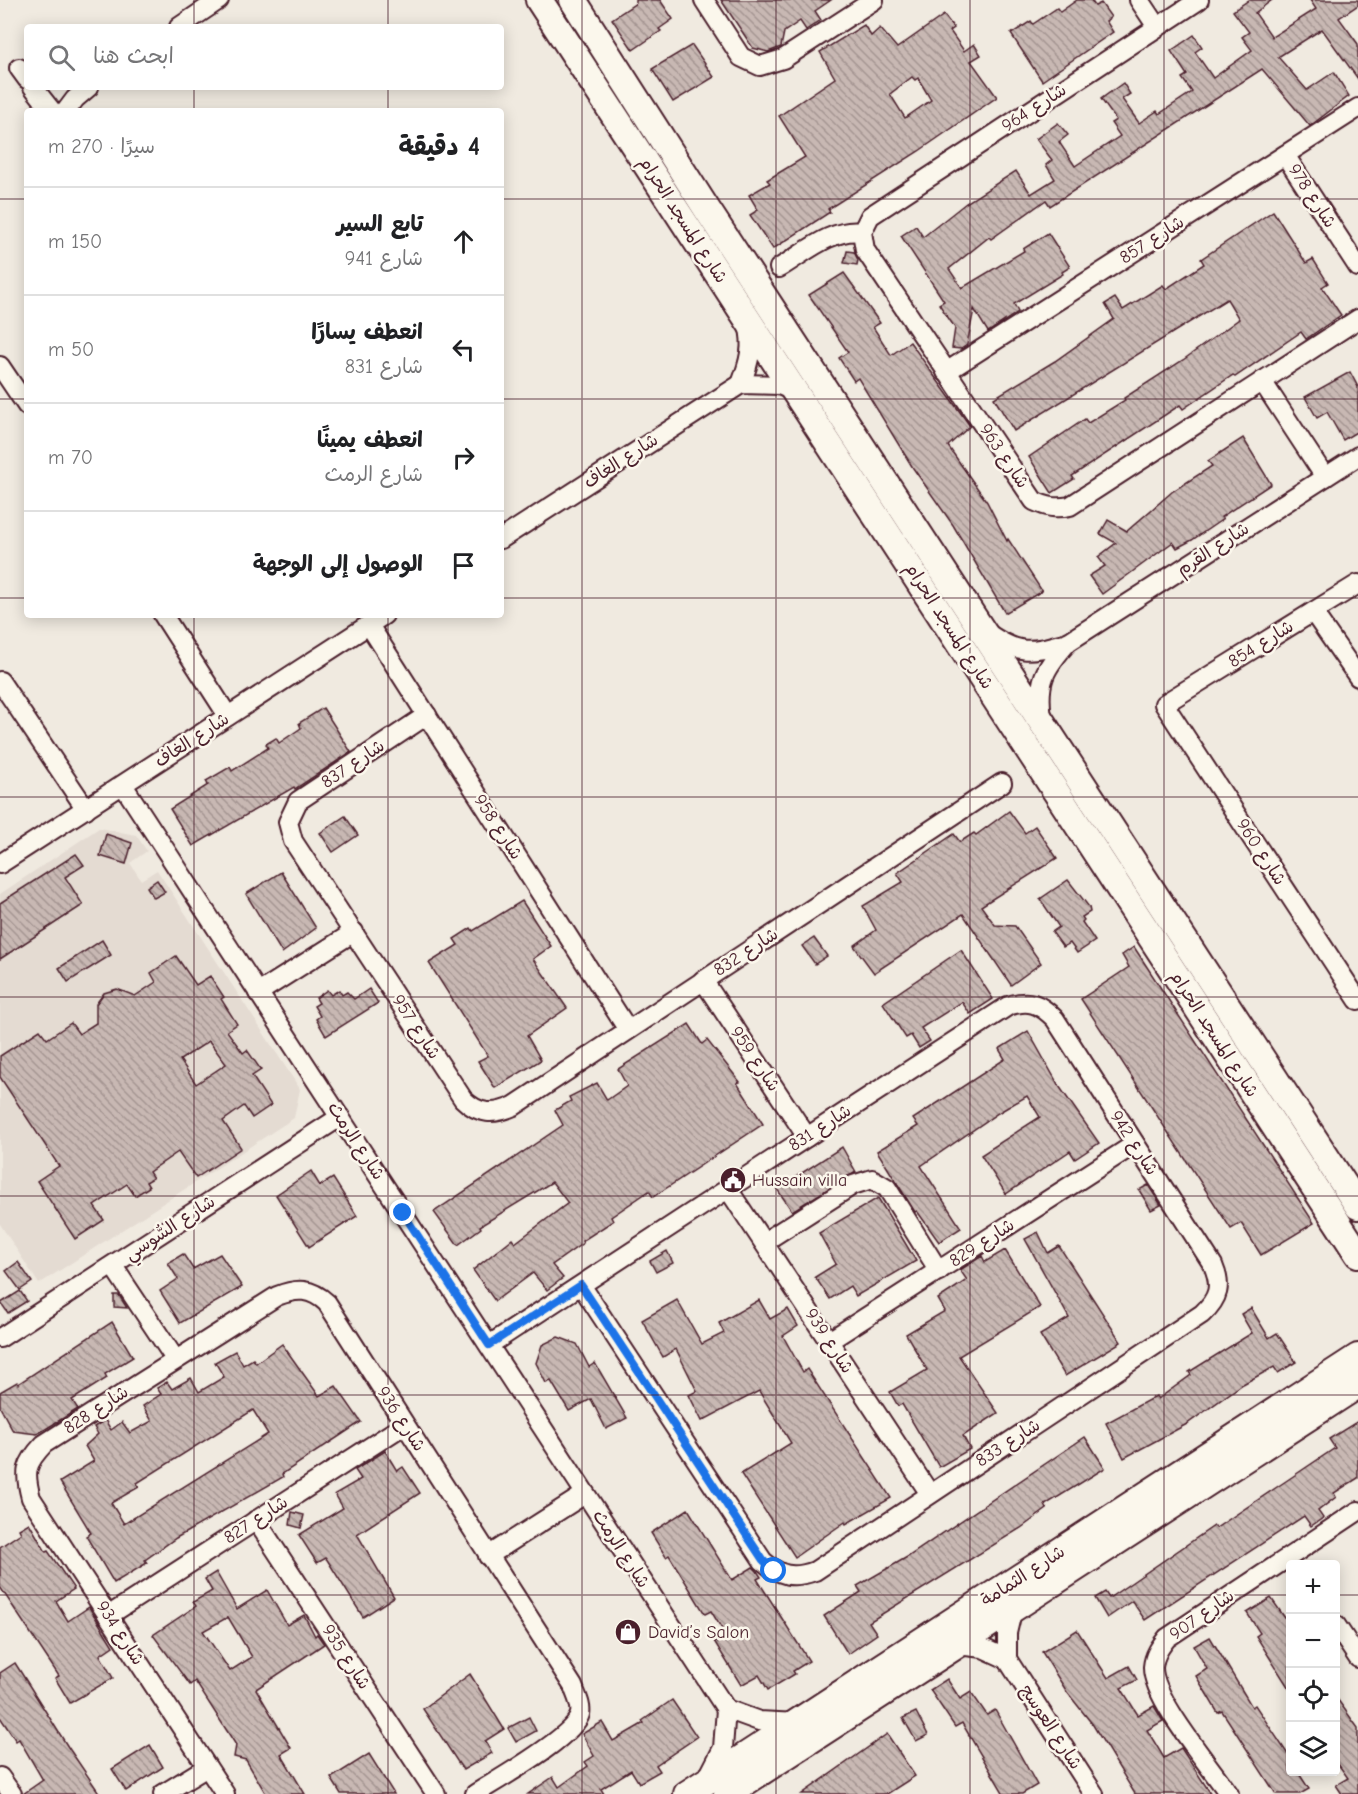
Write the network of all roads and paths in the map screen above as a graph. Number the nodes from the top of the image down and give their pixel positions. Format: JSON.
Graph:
{"nodes":[{"id":1,"x":219,"y":0,"type":"edge"},
{"id":2,"x":539,"y":0,"type":"edge"},
{"id":3,"x":573,"y":0,"type":"edge"},
{"id":4,"x":704,"y":0,"type":"edge"},
{"id":5,"x":874,"y":0,"type":"edge"},
{"id":6,"x":1139,"y":0,"type":"edge"},
{"id":7,"x":1199,"y":0,"type":"edge"},
{"id":8,"x":183,"y":24,"type":"edge"},
{"id":9,"x":1157,"y":27,"type":"junction"},
{"id":10,"x":35,"y":90,"type":"edge"},
{"id":11,"x":86,"y":90,"type":"edge"},
{"id":12,"x":50,"y":108,"type":"edge"},
{"id":13,"x":68,"y":108,"type":"edge"},
{"id":14,"x":1358,"y":108,"type":"edge"},
{"id":15,"x":1285,"y":155,"type":"junction"},
{"id":16,"x":866,"y":224,"type":"junction"},
{"id":17,"x":1358,"y":267,"type":"edge"},
{"id":18,"x":779,"y":268,"type":"dead end"},
{"id":19,"x":745,"y":314,"type":"junction"},
{"id":20,"x":1358,"y":320,"type":"edge"},
{"id":21,"x":0,"y":366,"type":"edge"},
{"id":22,"x":946,"y":372,"type":"junction"},
{"id":23,"x":1262,"y":381,"type":"junction"},
{"id":24,"x":741,"y":384,"type":"junction"},
{"id":25,"x":796,"y":392,"type":"junction"},
{"id":26,"x":24,"y":402,"type":"edge"},
{"id":27,"x":1358,"y":456,"type":"edge"},
{"id":28,"x":1325,"y":477,"type":"junction"},
{"id":29,"x":504,"y":537,"type":"edge"},
{"id":30,"x":1358,"y":584,"type":"edge"},
{"id":31,"x":1313,"y":612,"type":"junction"},
{"id":32,"x":165,"y":618,"type":"edge"},
{"id":33,"x":376,"y":620,"type":"edge"},
{"id":34,"x":979,"y":627,"type":"junction"},
{"id":35,"x":1068,"y":642,"type":"junction"},
{"id":36,"x":1358,"y":677,"type":"edge"},
{"id":37,"x":0,"y":681,"type":"edge"},
{"id":38,"x":1164,"y":704,"type":"joint"},
{"id":39,"x":427,"y":715,"type":"junction"},
{"id":40,"x":228,"y":716,"type":"junction"},
{"id":41,"x":1042,"y":723,"type":"junction"},
{"id":42,"x":1002,"y":783,"type":"dead end"},
{"id":43,"x":123,"y":786,"type":"junction"},
{"id":44,"x":86,"y":809,"type":"junction"},
{"id":45,"x":288,"y":822,"type":"joint"},
{"id":46,"x":0,"y":864,"type":"edge"},
{"id":47,"x":354,"y":932,"type":"junction"},
{"id":48,"x":703,"y":980,"type":"junction"},
{"id":49,"x":258,"y":993,"type":"junction"},
{"id":50,"x":1358,"y":1000,"type":"edge"},
{"id":51,"x":1034,"y":1002,"type":"joint"},
{"id":52,"x":628,"y":1030,"type":"junction"},
{"id":53,"x":486,"y":1113,"type":"joint"},
{"id":54,"x":340,"y":1117,"type":"junction"},
{"id":55,"x":807,"y":1137,"type":"junction"},
{"id":56,"x":1135,"y":1144,"type":"junction"},
{"id":57,"x":728,"y":1189,"type":"junction"},
{"id":58,"x":1358,"y":1206,"type":"edge"},
{"id":59,"x":764,"y":1242,"type":"junction"},
{"id":60,"x":1358,"y":1254,"type":"edge"},
{"id":61,"x":113,"y":1266,"type":"junction"},
{"id":62,"x":939,"y":1271,"type":"junction"},
{"id":63,"x":581,"y":1285,"type":"junction"},
{"id":64,"x":306,"y":1290,"type":"joint"},
{"id":65,"x":1219,"y":1292,"type":"joint"},
{"id":66,"x":0,"y":1338,"type":"edge"},
{"id":67,"x":829,"y":1341,"type":"junction"},
{"id":68,"x":489,"y":1345,"type":"junction"},
{"id":69,"x":175,"y":1359,"type":"junction"},
{"id":70,"x":1356,"y":1365,"type":"edge"},
{"id":71,"x":404,"y":1425,"type":"junction"},
{"id":72,"x":26,"y":1469,"type":"joint"},
{"id":73,"x":585,"y":1494,"type":"junction"},
{"id":74,"x":930,"y":1494,"type":"junction"},
{"id":75,"x":1358,"y":1511,"type":"edge"},
{"id":76,"x":256,"y":1520,"type":"junction"},
{"id":77,"x":488,"y":1556,"type":"junction"},
{"id":78,"x":1292,"y":1560,"type":"edge"},
{"id":79,"x":1286,"y":1564,"type":"edge"},
{"id":80,"x":1013,"y":1608,"type":"junction"},
{"id":81,"x":108,"y":1616,"type":"junction"},
{"id":82,"x":1340,"y":1632,"type":"edge"},
{"id":83,"x":957,"y":1645,"type":"junction"},
{"id":84,"x":1358,"y":1658,"type":"edge"},
{"id":85,"x":1007,"y":1659,"type":"junction"},
{"id":86,"x":726,"y":1709,"type":"junction"},
{"id":87,"x":800,"y":1723,"type":"junction"},
{"id":88,"x":207,"y":1767,"type":"junction"},
{"id":89,"x":0,"y":1776,"type":"edge"},
{"id":90,"x":696,"y":1788,"type":"edge"},
{"id":91,"x":1087,"y":1792,"type":"edge"},
{"id":92,"x":12,"y":1794,"type":"edge"},
{"id":93,"x":163,"y":1794,"type":"edge"},
{"id":94,"x":225,"y":1794,"type":"edge"},
{"id":95,"x":436,"y":1794,"type":"edge"},
{"id":96,"x":475,"y":1794,"type":"edge"},
{"id":97,"x":727,"y":1794,"type":"edge"},
{"id":98,"x":1229,"y":1794,"type":"edge"}],
"edges":[{"from":1,"to":8,"type":"street"},
{"from":2,"to":19,"type":"street","name":"شارع المسجد الحرام"},
{"from":3,"to":34,"type":"street","name":"شارع المسجد الحرام"},
{"from":4,"to":5,"type":"street"},
{"from":6,"to":9,"type":"street"},
{"from":7,"to":9,"type":"street","name":"شارع 964"},
{"from":9,"to":16,"type":"street","name":"شارع 964"},
{"from":10,"to":12,"type":"street"},
{"from":11,"to":13,"type":"street"},
{"from":14,"to":15,"type":"street","name":"شارع 857"},
{"from":15,"to":17,"type":"street","name":"شارع 978"},
{"from":15,"to":22,"type":"street","name":"شارع 857"},
{"from":16,"to":18,"type":"street","name":"شارع 964"},
{"from":16,"to":22,"type":"street","name":"شارع 963"},
{"from":19,"to":24,"type":"street"},
{"from":19,"to":25,"type":"street","name":"شارع المسجد الحرام"},
{"from":20,"to":23,"type":"street","name":"شارع 963"},
{"from":21,"to":26,"type":"street"},
{"from":22,"to":23,"type":"street","name":"شارع 963"},
{"from":23,"to":28,"type":"street"},
{"from":24,"to":25,"type":"street"},
{"from":24,"to":29,"type":"street","name":"شارع الغاف"},
{"from":25,"to":60,"type":"street","name":"شارع المسجد الحرام"},
{"from":27,"to":28,"type":"street","name":"شارع القرم"},
{"from":28,"to":35,"type":"street","name":"شارع القرم"},
{"from":30,"to":31,"type":"street","name":"شارع 854"},
{"from":31,"to":36,"type":"street"},
{"from":31,"to":38,"type":"street","name":"شارع 854"},
{"from":32,"to":40,"type":"street"},
{"from":33,"to":39,"type":"street","name":"شارع 958"},
{"from":33,"to":40,"type":"street","name":"شارع الغاف"},
{"from":34,"to":35,"type":"street","name":"شارع القرم"},
{"from":34,"to":41,"type":"street","name":"شارع المسجد الحرام"},
{"from":35,"to":41,"type":"street","name":"شارع القرم"},
{"from":37,"to":44,"type":"street"},
{"from":38,"to":50,"type":"street","name":"شارع 960"},
{"from":39,"to":45,"type":"street","name":"شارع 837"},
{"from":39,"to":52,"type":"street","name":"شارع 958"},
{"from":40,"to":43,"type":"street","name":"شارع الغاف"},
{"from":41,"to":58,"type":"street","name":"شارع المسجد الحرام"},
{"from":42,"to":48,"type":"street","name":"شارع 832"},
{"from":43,"to":44,"type":"street","name":"شارع الغاف"},
{"from":43,"to":49,"type":"street","name":"شارع الرمث"},
{"from":44,"to":46,"type":"street","name":"شارع الغاف"},
{"from":45,"to":47,"type":"street","name":"شارع 957"},
{"from":47,"to":49,"type":"street"},
{"from":47,"to":53,"type":"street","name":"شارع 957"},
{"from":48,"to":52,"type":"street","name":"شارع 832"},
{"from":48,"to":55,"type":"street","name":"شارع 959"},
{"from":49,"to":54,"type":"street","name":"شارع الرمث"},
{"from":51,"to":55,"type":"street","name":"شارع 831"},
{"from":51,"to":56,"type":"street","name":"شارع 942"},
{"from":52,"to":53,"type":"street","name":"شارع 832"},
{"from":54,"to":61,"type":"street","name":"شارع السُّوسي"},
{"from":54,"to":68,"type":"street","name":"شارع الرمث"},
{"from":55,"to":57,"type":"street","name":"شارع 831"},
{"from":56,"to":62,"type":"street","name":"شارع 829"},
{"from":56,"to":65,"type":"street","name":"شارع 942"},
{"from":57,"to":59,"type":"street","name":"شارع 939"},
{"from":57,"to":63,"type":"street","name":"شارع 831"},
{"from":59,"to":62,"type":"street"},
{"from":59,"to":67,"type":"street","name":"شارع 939"},
{"from":61,"to":66,"type":"street","name":"شارع السُّوسي"},
{"from":61,"to":69,"type":"street"},
{"from":62,"to":67,"type":"street","name":"شارع 829"},
{"from":63,"to":68,"type":"street","name":"شارع 831"},
{"from":63,"to":74,"type":"street","name":"شارع 833"},
{"from":64,"to":69,"type":"street","name":"شارع 828"},
{"from":64,"to":71,"type":"street","name":"شارع 936"},
{"from":65,"to":74,"type":"street","name":"شارع 833"},
{"from":67,"to":74,"type":"street","name":"شارع 939"},
{"from":68,"to":73,"type":"street","name":"شارع الرمث"},
{"from":69,"to":72,"type":"street","name":"شارع 828"},
{"from":70,"to":80,"type":"street","name":"شارع الثمامة"},
{"from":70,"to":87,"type":"street","name":"شارع الثمامة"},
{"from":71,"to":76,"type":"street","name":"شارع 827"},
{"from":71,"to":77,"type":"street","name":"شارع 936"},
{"from":72,"to":81,"type":"street","name":"شارع 934"},
{"from":73,"to":77,"type":"street"},
{"from":73,"to":86,"type":"street","name":"شارع الرمث"},
{"from":75,"to":78,"type":"street","name":"شارع 907"},
{"from":76,"to":81,"type":"street","name":"شارع 827"},
{"from":76,"to":95,"type":"street","name":"شارع 935"},
{"from":77,"to":96,"type":"street","name":"شارع 936"},
{"from":79,"to":98,"type":"street","name":"شارع 907"},
{"from":80,"to":83,"type":"street","name":"شارع الثمامة"},
{"from":80,"to":85,"type":"street"},
{"from":81,"to":88,"type":"street","name":"شارع 934"},
{"from":82,"to":84,"type":"street"},
{"from":83,"to":85,"type":"street"},
{"from":83,"to":97,"type":"street","name":"شارع الثمامة"},
{"from":85,"to":91,"type":"street","name":"شارع العوسج"},
{"from":86,"to":87,"type":"street"},
{"from":86,"to":90,"type":"street"},
{"from":87,"to":90,"type":"street","name":"شارع الثمامة"},
{"from":88,"to":93,"type":"street"},
{"from":88,"to":94,"type":"street","name":"شارع 934"},
{"from":89,"to":92,"type":"street"}]}
